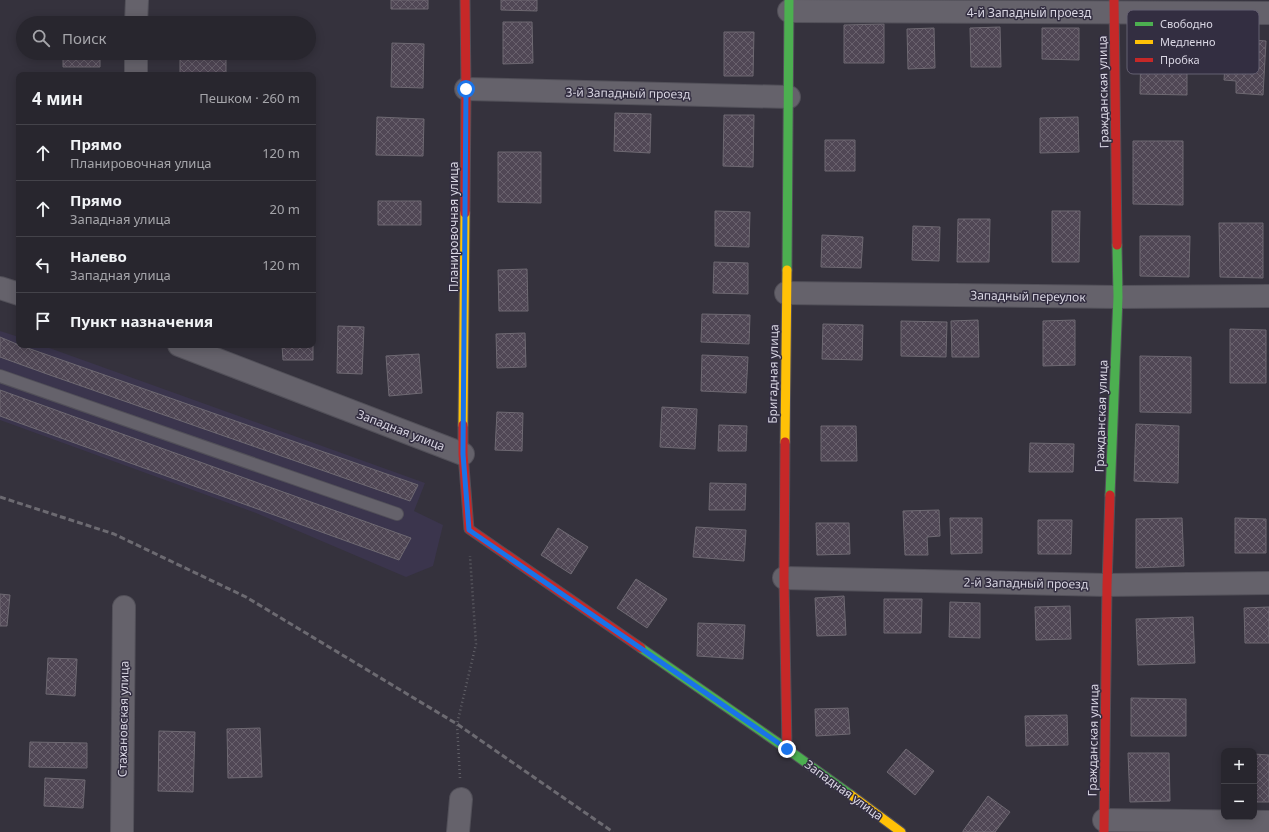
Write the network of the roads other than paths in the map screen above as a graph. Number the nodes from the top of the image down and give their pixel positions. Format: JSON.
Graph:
{"nodes":[{"id":1,"x":137,"y":0,"type":"edge"},
{"id":2,"x":465,"y":0,"type":"edge"},
{"id":3,"x":789,"y":5,"type":"edge"},
{"id":4,"x":1114,"y":6,"type":"edge"},
{"id":5,"x":1203,"y":10,"type":"edge"},
{"id":6,"x":1259,"y":13,"type":"edge"},
{"id":7,"x":1269,"y":13,"type":"edge"},
{"id":8,"x":136,"y":16,"type":"edge"},
{"id":9,"x":136,"y":60,"type":"edge"},
{"id":10,"x":136,"y":72,"type":"edge"},
{"id":11,"x":466,"y":89,"type":"junction"},
{"id":12,"x":789,"y":97,"type":"junction"},
{"id":13,"x":0,"y":288,"type":"edge"},
{"id":14,"x":16,"y":293,"type":"edge"},
{"id":15,"x":786,"y":294,"type":"junction"},
{"id":16,"x":1269,"y":296,"type":"edge"},
{"id":17,"x":1118,"y":297,"type":"junction"},
{"id":18,"x":186,"y":348,"type":"edge"},
{"id":19,"x":0,"y":376,"type":"edge"},
{"id":20,"x":463,"y":454,"type":"junction"},
{"id":21,"x":397,"y":514,"type":"dead end"},
{"id":22,"x":784,"y":578,"type":"junction"},
{"id":23,"x":1269,"y":583,"type":"edge"},
{"id":24,"x":1107,"y":585,"type":"junction"},
{"id":25,"x":124,"y":607,"type":"dead end"},
{"id":26,"x":787,"y":749,"type":"junction"},
{"id":27,"x":461,"y":799,"type":"road end"},
{"id":28,"x":1269,"y":822,"type":"edge"},
{"id":29,"x":1104,"y":826,"type":"edge"},
{"id":30,"x":122,"y":832,"type":"edge"},
{"id":31,"x":458,"y":832,"type":"edge"},
{"id":32,"x":901,"y":832,"type":"edge"}],
"edges":[{"from":1,"to":8,"type":"street"},
{"from":2,"to":11,"type":"street","name":"Планировочная улица"},
{"from":3,"to":4,"type":"street","name":"4-й Западный проезд"},
{"from":3,"to":12,"type":"street","name":"Бригадная улица"},
{"from":4,"to":5,"type":"street","name":"4-й Западный проезд"},
{"from":4,"to":17,"type":"street","name":"Гражданская улица"},
{"from":6,"to":7,"type":"street","name":"4-й Западный проезд"},
{"from":9,"to":10,"type":"street"},
{"from":11,"to":12,"type":"street","name":"3-й Западный проезд"},
{"from":11,"to":20,"type":"street","name":"Планировочная улица"},
{"from":12,"to":15,"type":"street","name":"Бригадная улица"},
{"from":13,"to":14,"type":"street"},
{"from":15,"to":17,"type":"street","name":"Западный переулок"},
{"from":15,"to":22,"type":"street","name":"Бригадная улица"},
{"from":16,"to":17,"type":"street","name":"Западный переулок"},
{"from":17,"to":24,"type":"street","name":"Гражданская улица"},
{"from":18,"to":20,"type":"street","name":"Западная улица"},
{"from":19,"to":21,"type":"lane"},
{"from":20,"to":26,"type":"street","name":"Западная улица"},
{"from":22,"to":24,"type":"street","name":"2-й Западный проезд"},
{"from":22,"to":26,"type":"street","name":"Бригадная улица"},
{"from":23,"to":24,"type":"street","name":"2-й Западный проезд"},
{"from":24,"to":29,"type":"street","name":"Гражданская улица"},
{"from":25,"to":30,"type":"street","name":"Стахановская улица"},
{"from":26,"to":32,"type":"street","name":"Западная улица"},
{"from":27,"to":31,"type":"street"},
{"from":28,"to":29,"type":"street"}]}
